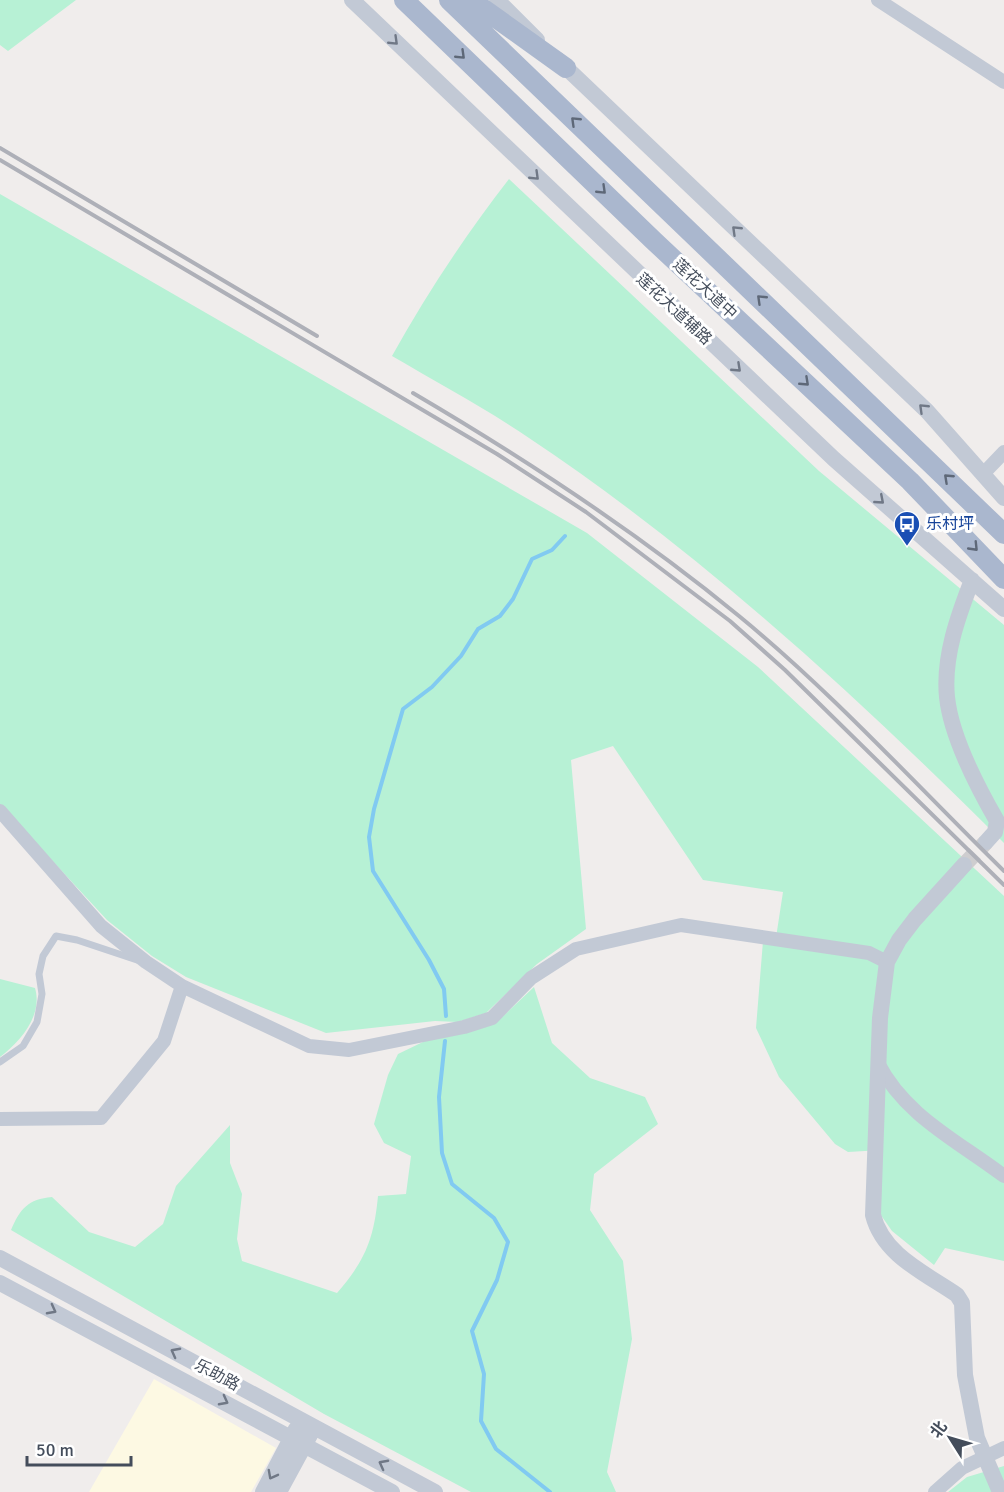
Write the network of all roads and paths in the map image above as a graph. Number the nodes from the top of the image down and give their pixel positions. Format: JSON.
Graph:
{"nodes":[{"id":1,"x":352,"y":0,"type":"edge"},
{"id":2,"x":404,"y":0,"type":"edge"},
{"id":3,"x":449,"y":0,"type":"edge"},
{"id":4,"x":471,"y":0,"type":"edge"},
{"id":5,"x":497,"y":0,"type":"edge"},
{"id":6,"x":878,"y":0,"type":"edge"},
{"id":7,"x":566,"y":68,"type":"junction"},
{"id":8,"x":1004,"y":82,"type":"edge"},
{"id":9,"x":1004,"y":452,"type":"edge"},
{"id":10,"x":983,"y":474,"type":"junction"},
{"id":11,"x":1004,"y":498,"type":"edge"},
{"id":12,"x":1004,"y":534,"type":"edge"},
{"id":13,"x":1004,"y":579,"type":"edge"},
{"id":14,"x":972,"y":580,"type":"junction"},
{"id":15,"x":1004,"y":609,"type":"edge"},
{"id":16,"x":0,"y":811,"type":"edge"},
{"id":17,"x":986,"y":842,"type":"tunnel mouth"},
{"id":18,"x":964,"y":865,"type":"tunnel mouth"},
{"id":19,"x":146,"y":962,"type":"junction"},
{"id":20,"x":887,"y":962,"type":"junction"},
{"id":21,"x":182,"y":986,"type":"junction"},
{"id":22,"x":0,"y":1062,"type":"edge"},
{"id":23,"x":878,"y":1063,"type":"junction"},
{"id":24,"x":0,"y":1119,"type":"edge"},
{"id":25,"x":1004,"y":1176,"type":"edge"},
{"id":26,"x":0,"y":1258,"type":"edge"},
{"id":27,"x":0,"y":1283,"type":"edge"},
{"id":28,"x":307,"y":1423,"type":"junction"},
{"id":29,"x":298,"y":1441,"type":"junction"},
{"id":30,"x":1004,"y":1448,"type":"edge"},
{"id":31,"x":986,"y":1457,"type":"junction"},
{"id":32,"x":263,"y":1492,"type":"edge"},
{"id":33,"x":279,"y":1492,"type":"edge"},
{"id":34,"x":392,"y":1492,"type":"edge"},
{"id":35,"x":435,"y":1492,"type":"edge"},
{"id":36,"x":935,"y":1492,"type":"edge"},
{"id":37,"x":1000,"y":1492,"type":"edge"}],
"edges":[{"from":1,"to":14,"type":"street","name":"莲花大道辅路","one_way":true},
{"from":2,"to":13,"type":"main road","name":"莲花大道中","one_way":true},
{"from":12,"to":3,"type":"main road","name":"莲花大道中","one_way":true},
{"from":4,"to":7,"type":"main road"},
{"from":5,"to":7,"type":"street"},
{"from":6,"to":8,"type":"street"},
{"from":10,"to":7,"type":"street","one_way":true},
{"from":9,"to":10,"type":"street"},
{"from":10,"to":11,"type":"street"},
{"from":14,"to":15,"type":"street","name":"莲花大道辅路"},
{"from":14,"to":17,"type":"street"},
{"from":16,"to":19,"type":"street"},
{"from":18,"to":20,"type":"street"},
{"from":19,"to":21,"type":"street"},
{"from":19,"to":22,"type":"lane"},
{"from":20,"to":21,"type":"street"},
{"from":20,"to":23,"type":"street"},
{"from":21,"to":24,"type":"street"},
{"from":23,"to":25,"type":"street"},
{"from":23,"to":31,"type":"street"},
{"from":28,"to":26,"type":"street","name":"乐助路","one_way":true},
{"from":27,"to":29,"type":"street","name":"乐助路","one_way":true},
{"from":28,"to":29,"type":"street"},
{"from":35,"to":28,"type":"street","name":"乐助路","one_way":true},
{"from":29,"to":32,"type":"street","one_way":true},
{"from":29,"to":33,"type":"street"},
{"from":29,"to":34,"type":"street","name":"乐助路"},
{"from":30,"to":31,"type":"street"},
{"from":31,"to":36,"type":"street"},
{"from":31,"to":37,"type":"street"}]}
